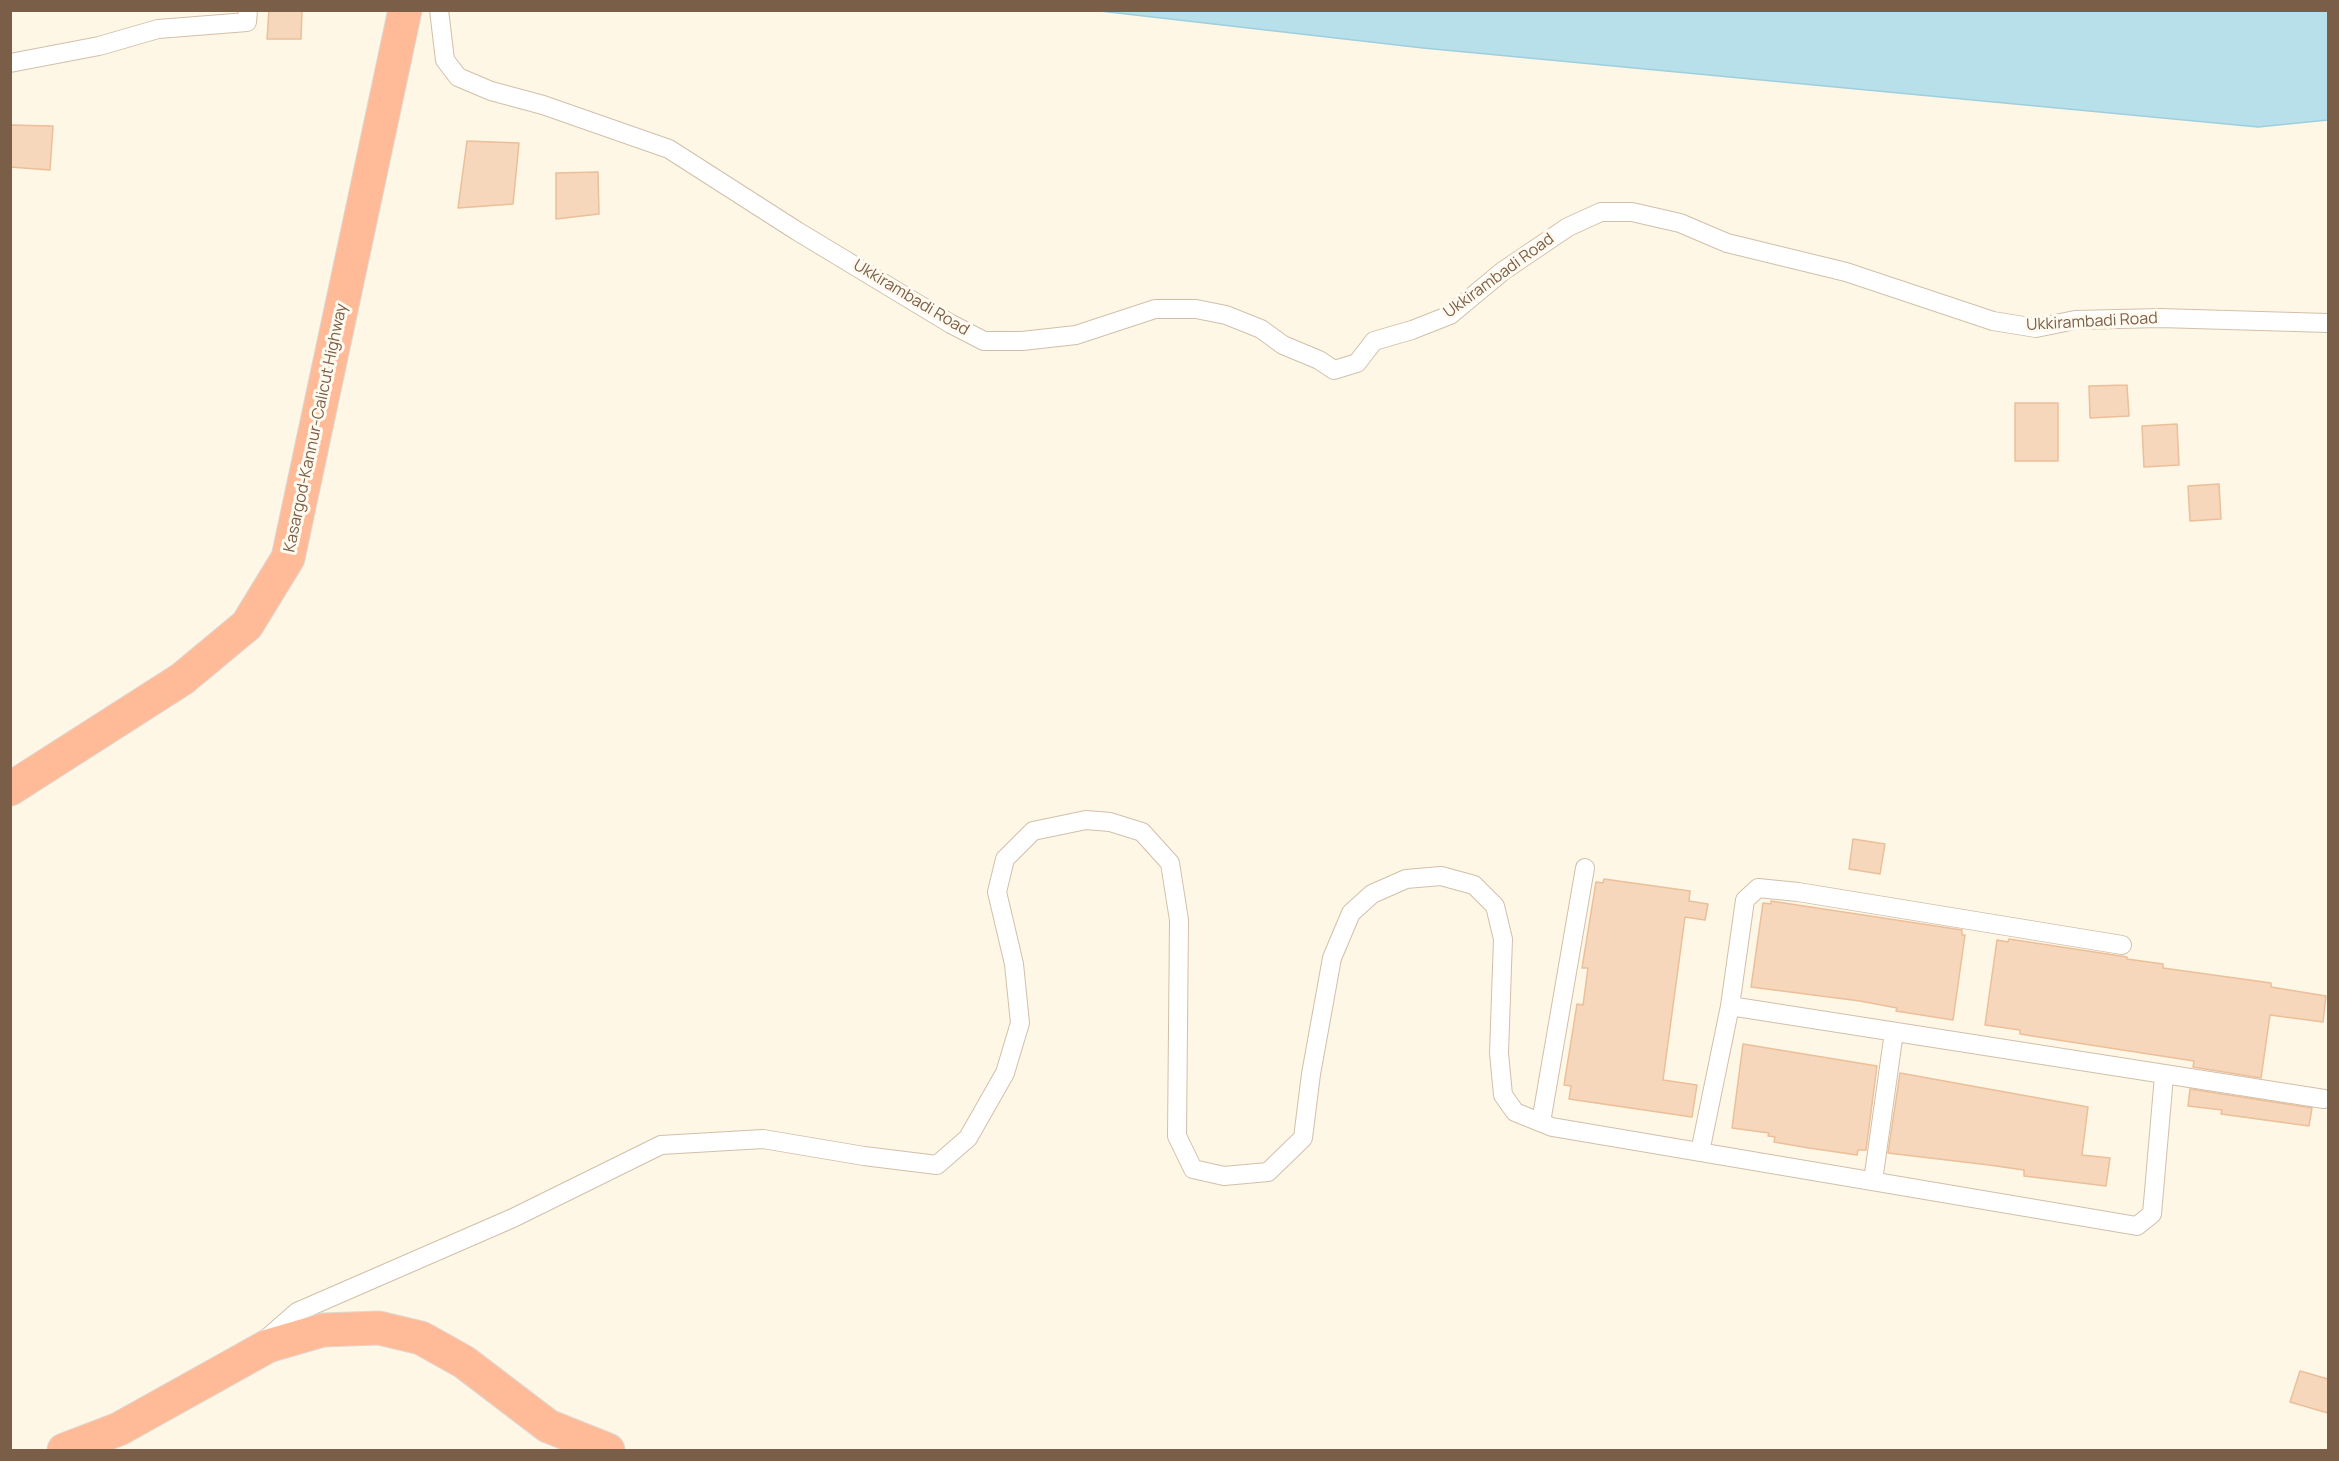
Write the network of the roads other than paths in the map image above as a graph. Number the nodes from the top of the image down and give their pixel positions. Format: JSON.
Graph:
{"nodes":[{"id":1,"x":248,"y":10,"type":"edge"},
{"id":2,"x":405,"y":10,"type":"edge"},
{"id":3,"x":439,"y":10,"type":"edge"},
{"id":4,"x":10,"y":63,"type":"edge"},
{"id":5,"x":2328,"y":323,"type":"edge"},
{"id":6,"x":10,"y":789,"type":"edge"},
{"id":7,"x":1585,"y":868,"type":"dead end"},
{"id":8,"x":2122,"y":945,"type":"dead end"},
{"id":9,"x":1730,"y":1006,"type":"junction"},
{"id":10,"x":1894,"y":1032,"type":"junction"},
{"id":11,"x":2164,"y":1076,"type":"junction"},
{"id":12,"x":2324,"y":1099,"type":"dead end"},
{"id":13,"x":1541,"y":1122,"type":"junction"},
{"id":14,"x":1700,"y":1152,"type":"junction"},
{"id":15,"x":1873,"y":1181,"type":"junction"},
{"id":16,"x":242,"y":1360,"type":"junction"},
{"id":17,"x":64,"y":1450,"type":"edge"},
{"id":18,"x":608,"y":1450,"type":"edge"}],
"edges":[{"from":1,"to":4,"type":"street"},
{"from":2,"to":6,"type":"highway","name":"Kasargod-Kannur-Calicut Highway"},
{"from":3,"to":5,"type":"street","name":"Ukkirambadi Road"},
{"from":7,"to":13,"type":"street"},
{"from":8,"to":9,"type":"street"},
{"from":9,"to":10,"type":"street"},
{"from":9,"to":14,"type":"street"},
{"from":10,"to":11,"type":"street"},
{"from":10,"to":15,"type":"street"},
{"from":11,"to":12,"type":"street"},
{"from":11,"to":15,"type":"street"},
{"from":13,"to":14,"type":"street"},
{"from":13,"to":16,"type":"street"},
{"from":14,"to":15,"type":"street"},
{"from":16,"to":17,"type":"highway"},
{"from":16,"to":18,"type":"highway"}]}
